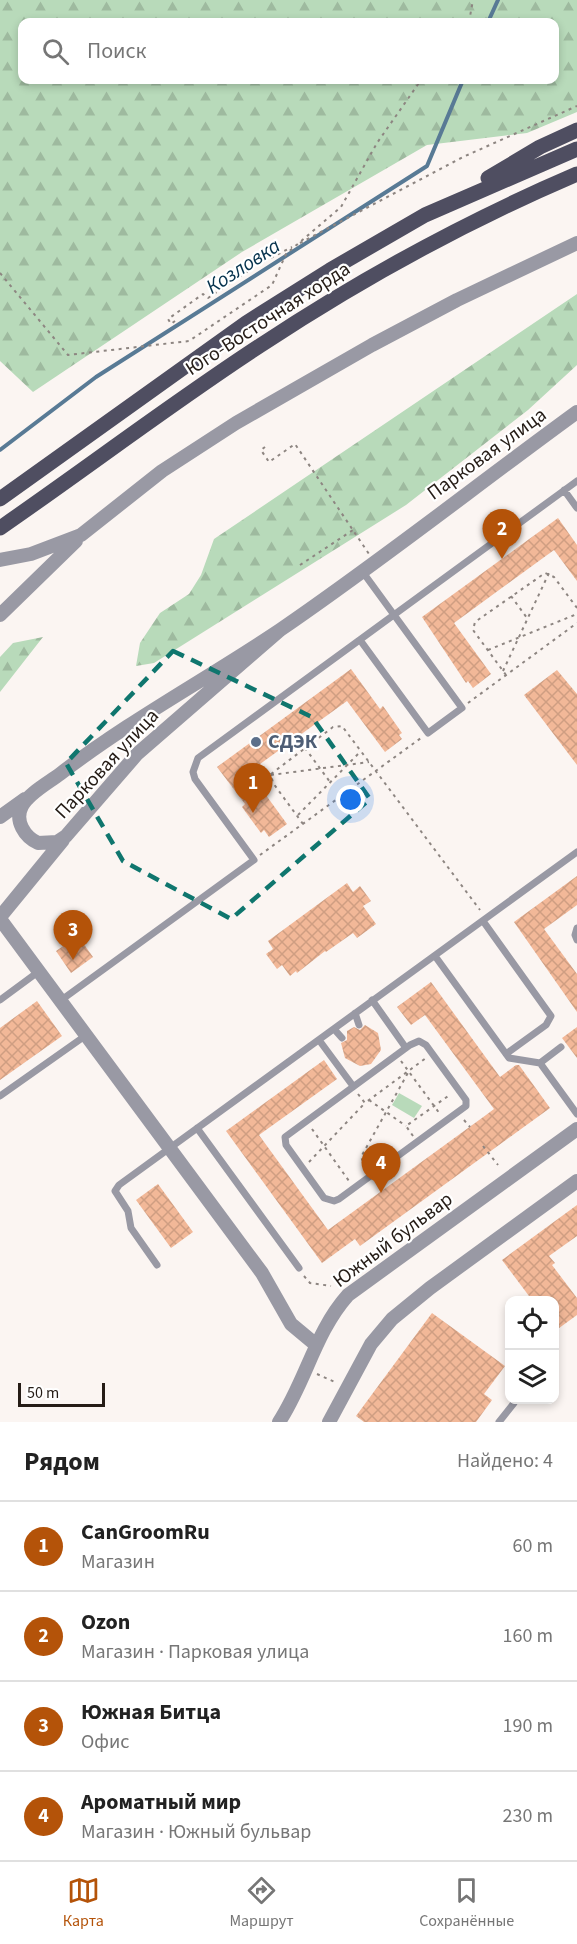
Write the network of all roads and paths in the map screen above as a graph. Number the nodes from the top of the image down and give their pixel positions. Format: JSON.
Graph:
{"nodes":[{"id":1,"x":473,"y":0,"type":"edge"},
{"id":2,"x":470,"y":18,"type":"edge"},
{"id":3,"x":418,"y":84,"type":"edge"},
{"id":4,"x":577,"y":106,"type":"edge"},
{"id":5,"x":577,"y":130,"type":"edge"},
{"id":6,"x":577,"y":148,"type":"edge"},
{"id":7,"x":577,"y":174,"type":"edge"},
{"id":8,"x":426,"y":216,"type":"junction"},
{"id":9,"x":577,"y":243,"type":"edge"},
{"id":10,"x":295,"y":246,"type":"junction"},
{"id":11,"x":0,"y":273,"type":"edge"},
{"id":12,"x":175,"y":321,"type":"dead end"},
{"id":13,"x":576,"y":414,"type":"edge"},
{"id":14,"x":265,"y":447,"type":"dead end"},
{"id":15,"x":577,"y":481,"type":"edge"},
{"id":16,"x":564,"y":490,"type":"junction"},
{"id":17,"x":0,"y":499,"type":"edge"},
{"id":18,"x":577,"y":508,"type":"edge"},
{"id":19,"x":0,"y":528,"type":"edge"},
{"id":20,"x":353,"y":530,"type":"junction"},
{"id":21,"x":81,"y":535,"type":"junction"},
{"id":22,"x":369,"y":554,"type":"dead end"},
{"id":23,"x":0,"y":560,"type":"edge"},
{"id":24,"x":300,"y":565,"type":"dead end"},
{"id":25,"x":362,"y":570,"type":"junction"},
{"id":26,"x":549,"y":573,"type":"junction"},
{"id":27,"x":511,"y":596,"type":"junction"},
{"id":28,"x":577,"y":608,"type":"edge"},
{"id":29,"x":577,"y":614,"type":"edge"},
{"id":30,"x":0,"y":615,"type":"edge"},
{"id":31,"x":394,"y":615,"type":"junction"},
{"id":32,"x":527,"y":619,"type":"junction"},
{"id":33,"x":577,"y":623,"type":"edge"},
{"id":34,"x":280,"y":630,"type":"junction"},
{"id":35,"x":518,"y":638,"type":"junction"},
{"id":36,"x":360,"y":640,"type":"junction"},
{"id":37,"x":488,"y":650,"type":"junction"},
{"id":38,"x":503,"y":671,"type":"junction"},
{"id":39,"x":506,"y":675,"type":"junction"},
{"id":40,"x":462,"y":708,"type":"junction"},
{"id":41,"x":428,"y":733,"type":"junction"},
{"id":42,"x":305,"y":747,"type":"junction"},
{"id":43,"x":361,"y":751,"type":"junction"},
{"id":44,"x":369,"y":762,"type":"junction"},
{"id":45,"x":346,"y":765,"type":"junction"},
{"id":46,"x":321,"y":769,"type":"junction"},
{"id":47,"x":376,"y":771,"type":"junction"},
{"id":48,"x":271,"y":776,"type":"junction"},
{"id":49,"x":330,"y":782,"type":"junction"},
{"id":50,"x":32,"y":795,"type":"junction"},
{"id":51,"x":297,"y":816,"type":"junction"},
{"id":52,"x":0,"y":817,"type":"edge"},
{"id":53,"x":303,"y":824,"type":"junction"},
{"id":54,"x":66,"y":836,"type":"junction"},
{"id":55,"x":577,"y":852,"type":"edge"},
{"id":56,"x":254,"y":860,"type":"junction"},
{"id":57,"x":0,"y":918,"type":"edge"},
{"id":58,"x":485,"y":919,"type":"junction"},
{"id":59,"x":577,"y":928,"type":"edge"},
{"id":60,"x":577,"y":940,"type":"edge"},
{"id":61,"x":435,"y":956,"type":"junction"},
{"id":62,"x":38,"y":972,"type":"junction"},
{"id":63,"x":0,"y":1000,"type":"edge"},
{"id":64,"x":372,"y":1000,"type":"junction"},
{"id":65,"x":60,"y":1001,"type":"junction"},
{"id":66,"x":355,"y":1013,"type":"junction"},
{"id":67,"x":359,"y":1025,"type":"dead end"},
{"id":68,"x":334,"y":1029,"type":"junction"},
{"id":69,"x":85,"y":1036,"type":"junction"},
{"id":70,"x":342,"y":1038,"type":"dead end"},
{"id":71,"x":319,"y":1040,"type":"junction"},
{"id":72,"x":561,"y":1047,"type":"dead end"},
{"id":73,"x":406,"y":1048,"type":"junction"},
{"id":74,"x":432,"y":1054,"type":"junction"},
{"id":75,"x":506,"y":1054,"type":"junction"},
{"id":76,"x":397,"y":1055,"type":"junction"},
{"id":77,"x":540,"y":1063,"type":"junction"},
{"id":78,"x":409,"y":1071,"type":"junction"},
{"id":79,"x":353,"y":1086,"type":"junction"},
{"id":80,"x":458,"y":1089,"type":"junction"},
{"id":81,"x":0,"y":1096,"type":"edge"},
{"id":82,"x":369,"y":1100,"type":"junction"},
{"id":83,"x":365,"y":1103,"type":"junction"},
{"id":84,"x":434,"y":1106,"type":"junction"},
{"id":85,"x":386,"y":1112,"type":"junction"},
{"id":86,"x":577,"y":1114,"type":"edge"},
{"id":87,"x":305,"y":1121,"type":"junction"},
{"id":88,"x":446,"y":1122,"type":"junction"},
{"id":89,"x":406,"y":1126,"type":"junction"},
{"id":90,"x":197,"y":1128,"type":"junction"},
{"id":91,"x":577,"y":1129,"type":"edge"},
{"id":92,"x":418,"y":1142,"type":"junction"},
{"id":93,"x":324,"y":1146,"type":"junction"},
{"id":94,"x":483,"y":1146,"type":"dead end"},
{"id":95,"x":170,"y":1148,"type":"junction"},
{"id":96,"x":498,"y":1165,"type":"dead end"},
{"id":97,"x":303,"y":1169,"type":"junction"},
{"id":98,"x":371,"y":1175,"type":"junction"},
{"id":99,"x":577,"y":1181,"type":"edge"},
{"id":100,"x":354,"y":1188,"type":"junction"},
{"id":101,"x":157,"y":1265,"type":"dead end"},
{"id":102,"x":299,"y":1268,"type":"joint"},
{"id":103,"x":331,"y":1286,"type":"dead end"},
{"id":104,"x":315,"y":1344,"type":"junction"},
{"id":105,"x":306,"y":1370,"type":"junction"},
{"id":106,"x":347,"y":1387,"type":"junction"},
{"id":107,"x":513,"y":1404,"type":"edge"},
{"id":108,"x":279,"y":1422,"type":"edge"},
{"id":109,"x":329,"y":1422,"type":"edge"},
{"id":110,"x":499,"y":1422,"type":"edge"}],
"edges":[{"from":1,"to":2,"type":"path"},
{"from":3,"to":10,"type":"path"},
{"from":4,"to":10,"type":"path"},
{"from":5,"to":8,"type":"main road"},
{"from":6,"to":8,"type":"main road","name":"Юго-Восточная хорда"},
{"from":7,"to":19,"type":"main road","name":"Юго-Восточная хорда"},
{"from":8,"to":17,"type":"main road","name":"Юго-Восточная хорда"},
{"from":9,"to":21,"type":"street"},
{"from":10,"to":11,"type":"path"},
{"from":10,"to":12,"type":"path"},
{"from":13,"to":25,"type":"street","name":"Парковая улица"},
{"from":14,"to":20,"type":"path"},
{"from":15,"to":16,"type":"lane"},
{"from":16,"to":18,"type":"lane"},
{"from":16,"to":31,"type":"lane"},
{"from":20,"to":22,"type":"path"},
{"from":20,"to":24,"type":"path"},
{"from":21,"to":23,"type":"street"},
{"from":21,"to":30,"type":"street"},
{"from":25,"to":31,"type":"lane"},
{"from":25,"to":34,"type":"street","name":"Парковая улица"},
{"from":26,"to":27,"type":"path"},
{"from":26,"to":28,"type":"path"},
{"from":26,"to":32,"type":"path"},
{"from":27,"to":32,"type":"path"},
{"from":27,"to":37,"type":"path"},
{"from":29,"to":35,"type":"path"},
{"from":31,"to":36,"type":"lane"},
{"from":31,"to":40,"type":"lane"},
{"from":32,"to":35,"type":"path"},
{"from":33,"to":39,"type":"path"},
{"from":34,"to":50,"type":"street","name":"Парковая улица"},
{"from":34,"to":54,"type":"street","name":"Парковая улица"},
{"from":35,"to":37,"type":"path"},
{"from":35,"to":38,"type":"path"},
{"from":36,"to":41,"type":"lane"},
{"from":36,"to":56,"type":"lane"},
{"from":37,"to":38,"type":"path"},
{"from":38,"to":39,"type":"path"},
{"from":39,"to":40,"type":"path"},
{"from":40,"to":41,"type":"lane"},
{"from":41,"to":47,"type":"path"},
{"from":42,"to":43,"type":"path"},
{"from":42,"to":46,"type":"path"},
{"from":42,"to":48,"type":"path"},
{"from":43,"to":44,"type":"path"},
{"from":43,"to":45,"type":"path"},
{"from":44,"to":45,"type":"path"},
{"from":44,"to":47,"type":"path"},
{"from":45,"to":46,"type":"path"},
{"from":45,"to":49,"type":"path"},
{"from":46,"to":48,"type":"path"},
{"from":46,"to":49,"type":"path"},
{"from":47,"to":53,"type":"path"},
{"from":47,"to":58,"type":"path"},
{"from":48,"to":51,"type":"path"},
{"from":49,"to":51,"type":"path"},
{"from":50,"to":52,"type":"street"},
{"from":50,"to":54,"type":"street","name":"Парковая улица"},
{"from":51,"to":53,"type":"path"},
{"from":53,"to":56,"type":"path"},
{"from":54,"to":57,"type":"street"},
{"from":55,"to":58,"type":"lane"},
{"from":56,"to":65,"type":"lane"},
{"from":57,"to":62,"type":"street"},
{"from":58,"to":61,"type":"lane"},
{"from":58,"to":75,"type":"lane"},
{"from":59,"to":60,"type":"lane"},
{"from":61,"to":64,"type":"lane"},
{"from":61,"to":75,"type":"lane"},
{"from":62,"to":63,"type":"lane"},
{"from":62,"to":65,"type":"street"},
{"from":64,"to":66,"type":"lane"},
{"from":64,"to":73,"type":"lane"},
{"from":65,"to":69,"type":"street"},
{"from":66,"to":67,"type":"lane"},
{"from":66,"to":68,"type":"lane"},
{"from":68,"to":70,"type":"lane"},
{"from":68,"to":71,"type":"lane"},
{"from":69,"to":81,"type":"lane"},
{"from":69,"to":95,"type":"street"},
{"from":71,"to":79,"type":"lane"},
{"from":71,"to":90,"type":"lane"},
{"from":72,"to":77,"type":"lane"},
{"from":73,"to":74,"type":"lane"},
{"from":73,"to":76,"type":"lane"},
{"from":74,"to":78,"type":"path"},
{"from":74,"to":80,"type":"lane"},
{"from":75,"to":77,"type":"lane"},
{"from":76,"to":78,"type":"path"},
{"from":76,"to":79,"type":"lane"},
{"from":77,"to":86,"type":"lane"},
{"from":78,"to":82,"type":"path"},
{"from":78,"to":84,"type":"path"},
{"from":78,"to":85,"type":"path"},
{"from":79,"to":83,"type":"path"},
{"from":79,"to":87,"type":"lane"},
{"from":80,"to":84,"type":"path"},
{"from":80,"to":88,"type":"lane"},
{"from":82,"to":83,"type":"path"},
{"from":82,"to":85,"type":"path"},
{"from":83,"to":93,"type":"path"},
{"from":84,"to":88,"type":"path"},
{"from":84,"to":89,"type":"path"},
{"from":85,"to":89,"type":"path"},
{"from":85,"to":98,"type":"path"},
{"from":87,"to":93,"type":"path"},
{"from":87,"to":97,"type":"lane"},
{"from":88,"to":92,"type":"lane"},
{"from":89,"to":92,"type":"path"},
{"from":90,"to":95,"type":"lane"},
{"from":90,"to":102,"type":"lane"},
{"from":91,"to":104,"type":"street","name":"Южный бульвар"},
{"from":92,"to":98,"type":"lane"},
{"from":93,"to":97,"type":"path"},
{"from":93,"to":100,"type":"path"},
{"from":94,"to":96,"type":"path"},
{"from":95,"to":101,"type":"lane"},
{"from":95,"to":104,"type":"street"},
{"from":97,"to":100,"type":"lane"},
{"from":98,"to":100,"type":"lane"},
{"from":99,"to":106,"type":"street"},
{"from":102,"to":103,"type":"path"},
{"from":104,"to":105,"type":"street","name":"Южный бульвар"},
{"from":105,"to":106,"type":"path"},
{"from":105,"to":108,"type":"street","name":"Южный бульвар"},
{"from":106,"to":109,"type":"street"},
{"from":107,"to":110,"type":"lane"}]}
